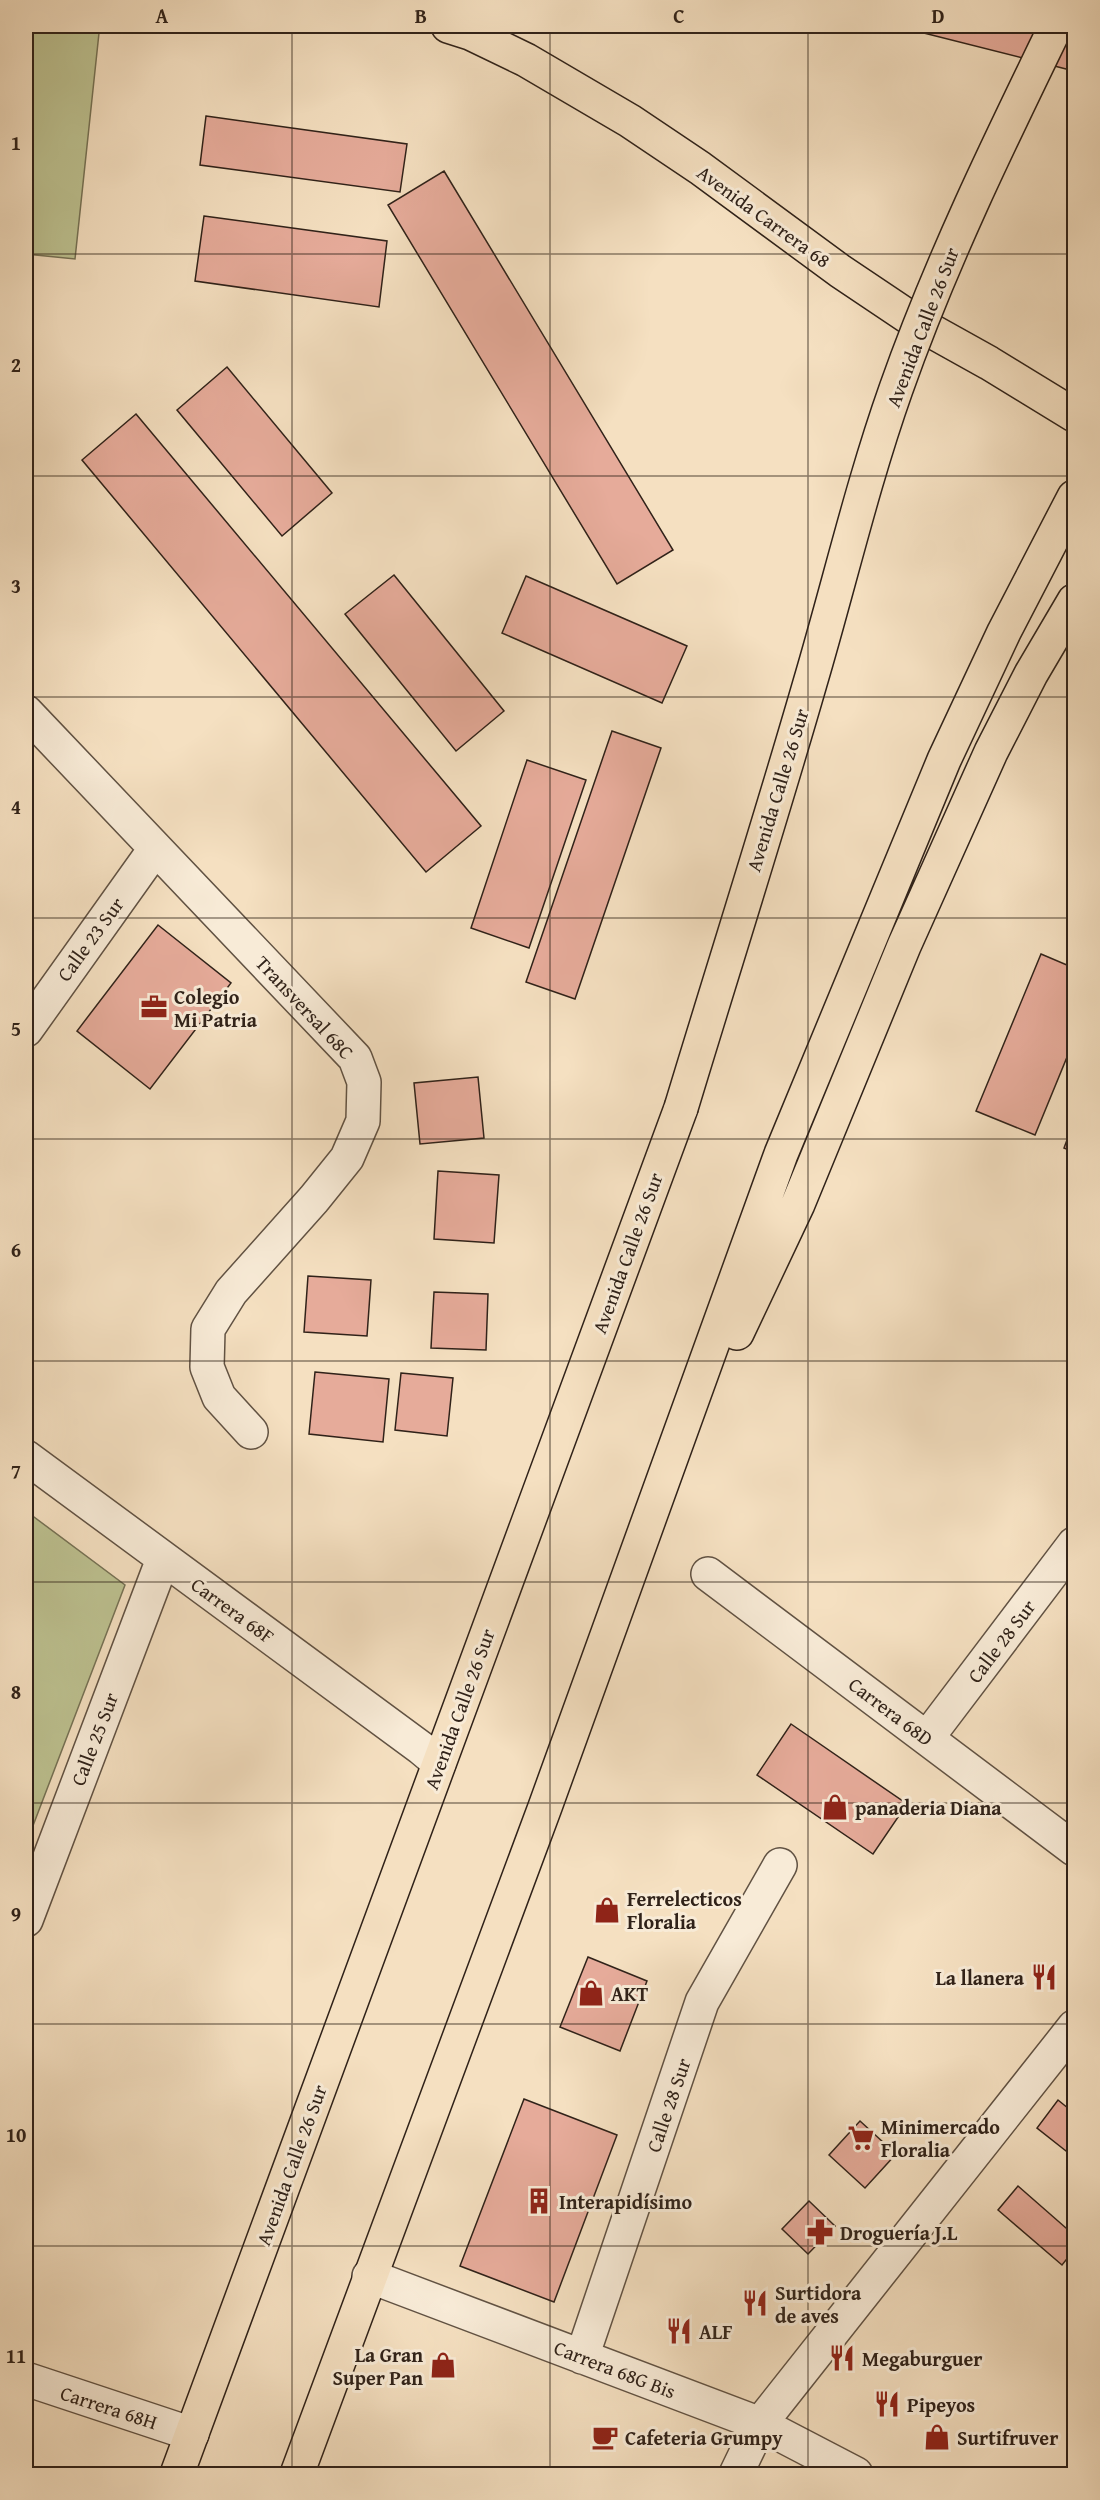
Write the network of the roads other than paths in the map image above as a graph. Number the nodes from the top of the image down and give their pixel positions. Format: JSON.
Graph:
{"nodes":[{"id":1,"x":448,"y":26,"type":"edge"},
{"id":2,"x":1056,"y":26,"type":"edge"},
{"id":3,"x":1074,"y":415,"type":"edge"},
{"id":4,"x":1074,"y":497,"type":"edge"},
{"id":5,"x":1074,"y":601,"type":"edge"},
{"id":6,"x":1074,"y":645,"type":"edge"},
{"id":7,"x":1031,"y":674,"type":"junction"},
{"id":8,"x":26,"y":712,"type":"edge"},
{"id":9,"x":155,"y":849,"type":"junction"},
{"id":10,"x":26,"y":1030,"type":"edge"},
{"id":11,"x":251,"y":1432,"type":"dead end"},
{"id":12,"x":26,"y":1457,"type":"edge"},
{"id":13,"x":655,"y":1506,"type":"junction"},
{"id":14,"x":1074,"y":1544,"type":"edge"},
{"id":15,"x":163,"y":1559,"type":"junction"},
{"id":16,"x":708,"y":1574,"type":"dead end"},
{"id":17,"x":927,"y":1738,"type":"junction"},
{"id":18,"x":439,"y":1764,"type":"junction"},
{"id":19,"x":1074,"y":1849,"type":"edge"},
{"id":20,"x":780,"y":1865,"type":"dead end"},
{"id":21,"x":26,"y":1920,"type":"edge"},
{"id":22,"x":1074,"y":2026,"type":"edge"},
{"id":23,"x":369,"y":2276,"type":"junction"},
{"id":24,"x":582,"y":2357,"type":"junction"},
{"id":25,"x":26,"y":2379,"type":"edge"},
{"id":26,"x":760,"y":2424,"type":"junction"},
{"id":27,"x":192,"y":2434,"type":"junction"},
{"id":28,"x":177,"y":2475,"type":"edge"},
{"id":29,"x":297,"y":2475,"type":"edge"},
{"id":30,"x":736,"y":2475,"type":"edge"},
{"id":31,"x":856,"y":2475,"type":"edge"}],
"edges":[{"from":1,"to":3,"type":"main road","name":"Avenida Carrera 68"},
{"from":2,"to":18,"type":"main road","name":"Avenida Calle 26 Sur","bridge":true},
{"from":4,"to":13,"type":"main road"},
{"from":5,"to":7,"type":"main road"},
{"from":6,"to":7,"type":"main road"},
{"from":7,"to":13,"type":"main road"},
{"from":8,"to":9,"type":"street","name":"Transversal 68C"},
{"from":9,"to":10,"type":"street","name":"Calle 23 Sur"},
{"from":9,"to":11,"type":"street","name":"Transversal 68C"},
{"from":12,"to":15,"type":"street","name":"Carrera 68F"},
{"from":13,"to":23,"type":"main road"},
{"from":14,"to":17,"type":"street","name":"Calle 28 Sur"},
{"from":15,"to":18,"type":"street","name":"Carrera 68F"},
{"from":15,"to":21,"type":"street","name":"Calle 25 Sur"},
{"from":16,"to":17,"type":"street","name":"Carrera 68D"},
{"from":17,"to":19,"type":"street","name":"Carrera 68D"},
{"from":18,"to":27,"type":"main road","name":"Avenida Calle 26 Sur"},
{"from":20,"to":24,"type":"street","name":"Calle 28 Sur"},
{"from":22,"to":26,"type":"street"},
{"from":23,"to":24,"type":"street","name":"Carrera 68G Bis"},
{"from":23,"to":29,"type":"main road"},
{"from":24,"to":26,"type":"street","name":"Carrera 68G Bis"},
{"from":25,"to":27,"type":"street","name":"Carrera 68H"},
{"from":26,"to":30,"type":"street"},
{"from":26,"to":31,"type":"street","name":"Carrera 68G Bis"},
{"from":27,"to":28,"type":"main road","name":"Avenida Calle 26 Sur"}]}
